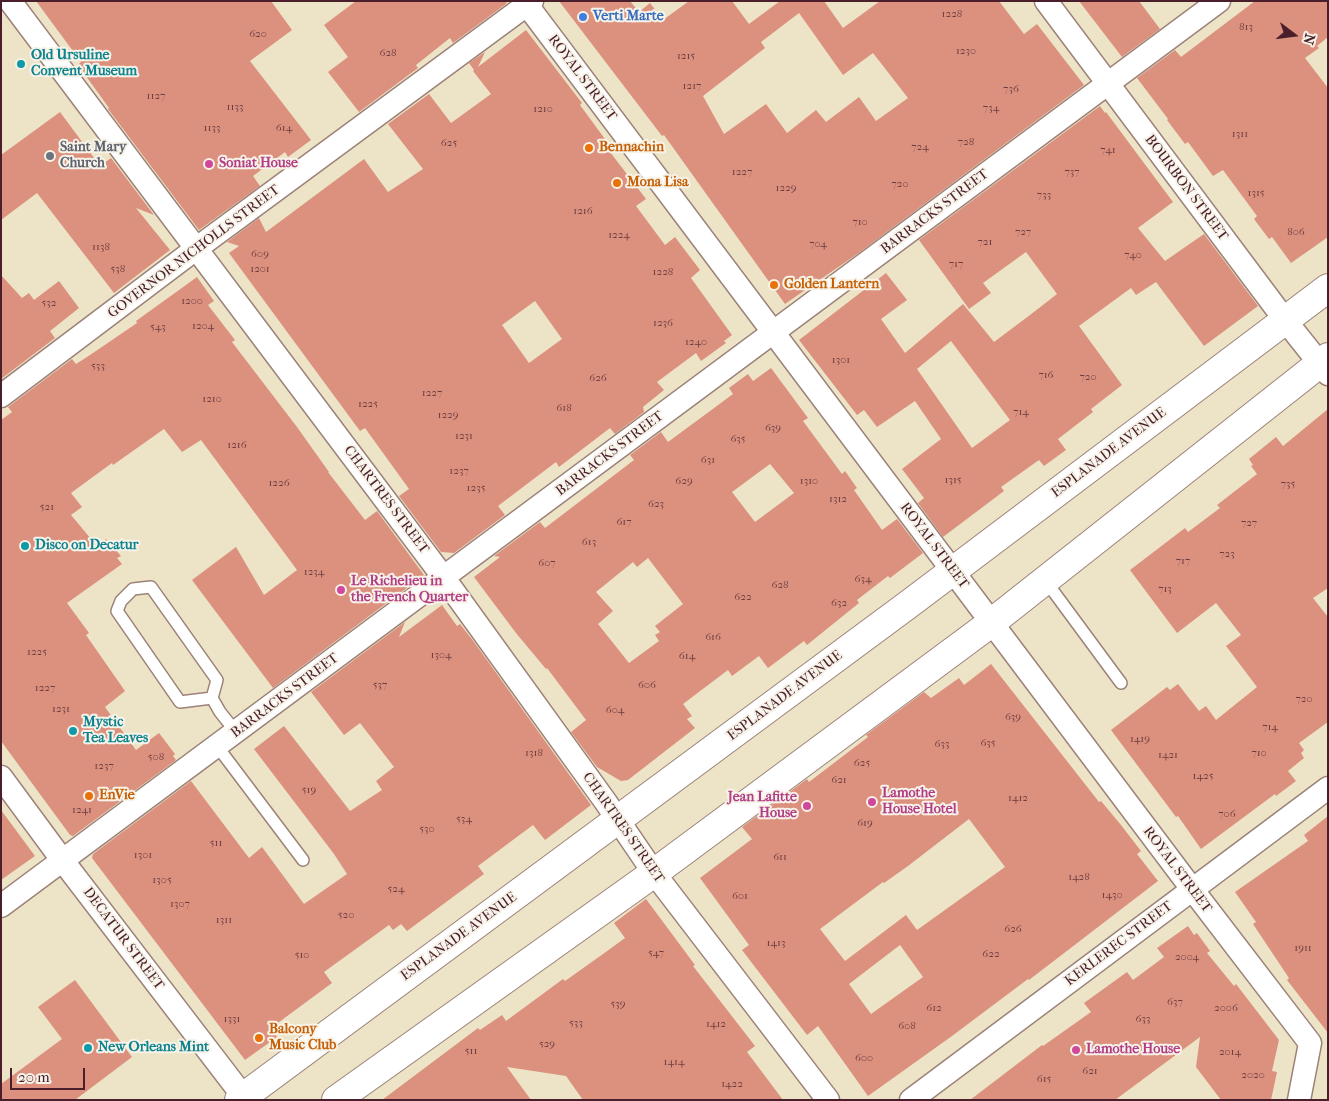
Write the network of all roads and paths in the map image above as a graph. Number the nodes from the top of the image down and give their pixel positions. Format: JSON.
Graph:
{"nodes":[{"id":1,"x":10,"y":1,"type":"edge"},
{"id":2,"x":1046,"y":1,"type":"edge"},
{"id":3,"x":1219,"y":1,"type":"edge"},
{"id":4,"x":527,"y":2,"type":"edge"},
{"id":5,"x":1107,"y":83,"type":"junction"},
{"id":6,"x":197,"y":248,"type":"junction"},
{"id":7,"x":1328,"y":288,"type":"edge"},
{"id":8,"x":1285,"y":320,"type":"junction"},
{"id":9,"x":772,"y":332,"type":"junction"},
{"id":10,"x":1325,"y":365,"type":"edge"},
{"id":11,"x":1,"y":396,"type":"edge"},
{"id":12,"x":952,"y":571,"type":"junction"},
{"id":13,"x":444,"y":578,"type":"junction"},
{"id":14,"x":1045,"y":580,"type":"junction"},
{"id":15,"x":991,"y":623,"type":"junction"},
{"id":16,"x":1121,"y":683,"type":"dead end"},
{"id":17,"x":212,"y":698,"type":"junction"},
{"id":18,"x":236,"y":732,"type":"junction"},
{"id":19,"x":217,"y":746,"type":"junction"},
{"id":20,"x":1,"y":777,"type":"edge"},
{"id":21,"x":1328,"y":788,"type":"edge"},
{"id":22,"x":618,"y":820,"type":"junction"},
{"id":23,"x":303,"y":860,"type":"dead end"},
{"id":24,"x":63,"y":861,"type":"junction"},
{"id":25,"x":654,"y":873,"type":"junction"},
{"id":26,"x":1192,"y":890,"type":"junction"},
{"id":27,"x":1,"y":906,"type":"edge"},
{"id":28,"x":1319,"y":1045,"type":"edge"},
{"id":29,"x":243,"y":1099,"type":"edge"},
{"id":30,"x":336,"y":1100,"type":"edge"},
{"id":31,"x":828,"y":1100,"type":"edge"},
{"id":32,"x":911,"y":1100,"type":"edge"},
{"id":33,"x":1299,"y":1100,"type":"edge"}],
"edges":[{"from":1,"to":6,"type":"street","name":"CHARTRES STREET"},
{"from":2,"to":5,"type":"street","name":"BOURBON STREET"},
{"from":3,"to":5,"type":"street","name":"BARRACKS STREET"},
{"from":4,"to":6,"type":"street","name":"GOVERNOR NICHOLLS STREET"},
{"from":4,"to":9,"type":"street","name":"ROYAL STREET"},
{"from":5,"to":8,"type":"street","name":"BOURBON STREET"},
{"from":5,"to":9,"type":"street","name":"BARRACKS STREET"},
{"from":6,"to":11,"type":"street","name":"GOVERNOR NICHOLLS STREET"},
{"from":6,"to":13,"type":"street","name":"CHARTRES STREET"},
{"from":7,"to":8,"type":"street","name":"ESPLANADE AVENUE"},
{"from":8,"to":10,"type":"street","name":"BOURBON STREET"},
{"from":8,"to":12,"type":"street","name":"ESPLANADE AVENUE"},
{"from":9,"to":12,"type":"street","name":"ROYAL STREET"},
{"from":9,"to":13,"type":"street","name":"BARRACKS STREET"},
{"from":10,"to":14,"type":"street"},
{"from":12,"to":15,"type":"street","name":"ROYAL STREET"},
{"from":12,"to":22,"type":"street","name":"ESPLANADE AVENUE"},
{"from":13,"to":18,"type":"street","name":"BARRACKS STREET"},
{"from":13,"to":22,"type":"street","name":"CHARTRES STREET"},
{"from":14,"to":15,"type":"street"},
{"from":14,"to":16,"type":"lane"},
{"from":15,"to":25,"type":"street"},
{"from":15,"to":26,"type":"street","name":"ROYAL STREET"},
{"from":17,"to":17,"type":"lane"},
{"from":17,"to":18,"type":"lane"},
{"from":18,"to":19,"type":"street","name":"BARRACKS STREET"},
{"from":19,"to":23,"type":"lane"},
{"from":19,"to":24,"type":"street","name":"BARRACKS STREET"},
{"from":20,"to":24,"type":"street","name":"DECATUR STREET"},
{"from":21,"to":26,"type":"street","name":"KERLEREC STREET"},
{"from":22,"to":25,"type":"street","name":"CHARTRES STREET"},
{"from":22,"to":29,"type":"street","name":"ESPLANADE AVENUE"},
{"from":24,"to":27,"type":"street","name":"BARRACKS STREET"},
{"from":24,"to":29,"type":"street","name":"DECATUR STREET"},
{"from":25,"to":30,"type":"street"},
{"from":25,"to":31,"type":"street","name":"CHARTRES STREET"},
{"from":26,"to":28,"type":"street","name":"ROYAL STREET"},
{"from":26,"to":32,"type":"street","name":"KERLEREC STREET"},
{"from":28,"to":33,"type":"street","name":"ROYAL STREET"}]}
